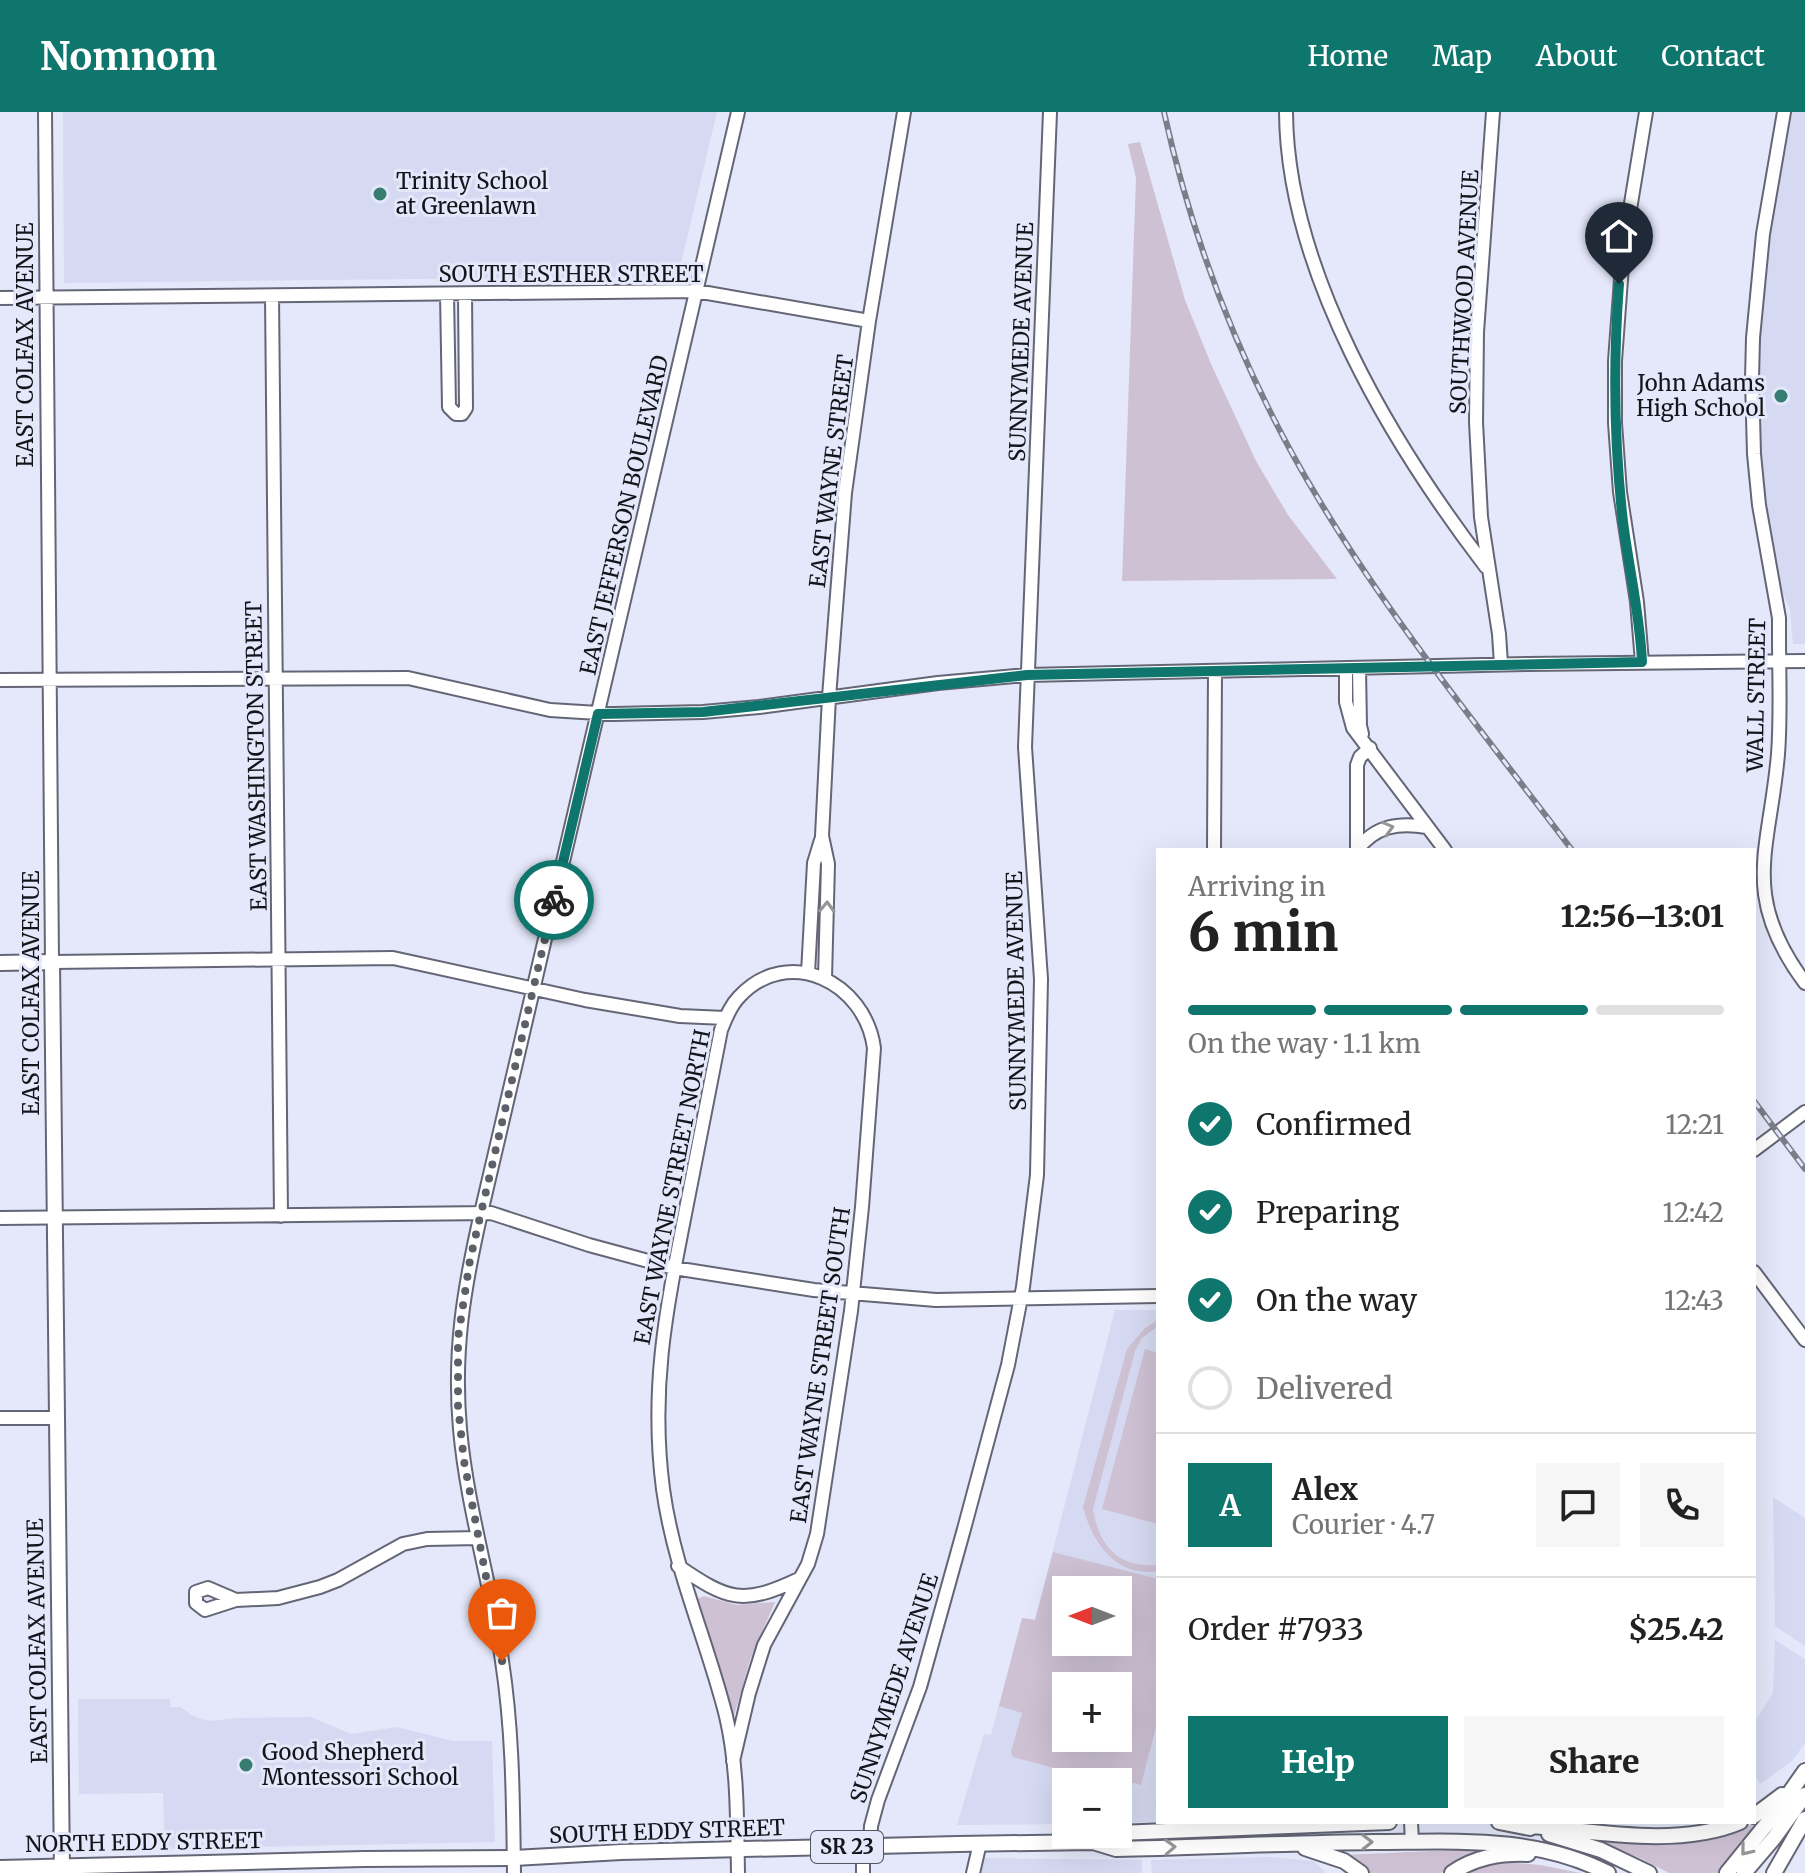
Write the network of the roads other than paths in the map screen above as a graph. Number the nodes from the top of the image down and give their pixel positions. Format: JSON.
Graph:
{"nodes":[{"id":1,"x":45,"y":112,"type":"edge"},
{"id":2,"x":738,"y":112,"type":"edge"},
{"id":3,"x":904,"y":112,"type":"edge"},
{"id":4,"x":1050,"y":112,"type":"edge"},
{"id":5,"x":1286,"y":112,"type":"edge"},
{"id":6,"x":1493,"y":112,"type":"edge"},
{"id":7,"x":1646,"y":112,"type":"edge"},
{"id":8,"x":1784,"y":112,"type":"edge"},
{"id":9,"x":696,"y":291,"type":"junction"},
{"id":10,"x":447,"y":294,"type":"junction"},
{"id":11,"x":465,"y":294,"type":"junction"},
{"id":12,"x":272,"y":296,"type":"junction"},
{"id":13,"x":0,"y":298,"type":"edge"},
{"id":14,"x":46,"y":298,"type":"junction"},
{"id":15,"x":869,"y":321,"type":"junction"},
{"id":16,"x":1488,"y":569,"type":"junction"},
{"id":17,"x":1779,"y":661,"type":"junction"},
{"id":18,"x":1805,"y":661,"type":"edge"},
{"id":19,"x":1642,"y":662,"type":"junction"},
{"id":20,"x":1501,"y":664,"type":"junction"},
{"id":21,"x":1353,"y":669,"type":"junction"},
{"id":22,"x":1215,"y":671,"type":"junction"},
{"id":23,"x":1027,"y":675,"type":"junction"},
{"id":24,"x":275,"y":677,"type":"junction"},
{"id":25,"x":0,"y":680,"type":"edge"},
{"id":26,"x":50,"y":680,"type":"junction"},
{"id":27,"x":829,"y":697,"type":"junction"},
{"id":28,"x":598,"y":714,"type":"junction"},
{"id":29,"x":1367,"y":745,"type":"junction"},
{"id":30,"x":1427,"y":827,"type":"junction"},
{"id":31,"x":822,"y":836,"type":"junction"},
{"id":32,"x":1214,"y":848,"type":"edge"},
{"id":33,"x":1357,"y":848,"type":"edge"},
{"id":34,"x":1359,"y":848,"type":"edge"},
{"id":35,"x":1443,"y":848,"type":"edge"},
{"id":36,"x":278,"y":960,"type":"junction"},
{"id":37,"x":52,"y":962,"type":"junction"},
{"id":38,"x":0,"y":963,"type":"edge"},
{"id":39,"x":1800,"y":970,"type":"edge"},
{"id":40,"x":808,"y":973,"type":"junction"},
{"id":41,"x":825,"y":978,"type":"junction"},
{"id":42,"x":1805,"y":983,"type":"edge"},
{"id":43,"x":533,"y":989,"type":"junction"},
{"id":44,"x":725,"y":1018,"type":"junction"},
{"id":45,"x":1805,"y":1112,"type":"edge"},
{"id":46,"x":1756,"y":1149,"type":"edge"},
{"id":47,"x":481,"y":1213,"type":"junction"},
{"id":48,"x":281,"y":1216,"type":"junction"},
{"id":49,"x":0,"y":1218,"type":"edge"},
{"id":50,"x":55,"y":1218,"type":"junction"},
{"id":51,"x":674,"y":1268,"type":"junction"},
{"id":52,"x":1756,"y":1275,"type":"edge"},
{"id":53,"x":852,"y":1294,"type":"junction"},
{"id":54,"x":1156,"y":1296,"type":"edge"},
{"id":55,"x":1022,"y":1298,"type":"junction"},
{"id":56,"x":1805,"y":1340,"type":"edge"},
{"id":57,"x":0,"y":1418,"type":"edge"},
{"id":58,"x":57,"y":1418,"type":"junction"},
{"id":59,"x":478,"y":1538,"type":"junction"},
{"id":60,"x":678,"y":1566,"type":"junction"},
{"id":61,"x":800,"y":1579,"type":"junction"},
{"id":62,"x":236,"y":1600,"type":"dead end"},
{"id":63,"x":733,"y":1761,"type":"junction"},
{"id":64,"x":1802,"y":1783,"type":"edge"},
{"id":65,"x":1756,"y":1815,"type":"edge"},
{"id":66,"x":1805,"y":1819,"type":"edge"},
{"id":67,"x":1345,"y":1824,"type":"edge"},
{"id":68,"x":1411,"y":1824,"type":"edge"},
{"id":69,"x":1514,"y":1824,"type":"edge"},
{"id":70,"x":1734,"y":1824,"type":"edge"},
{"id":71,"x":1521,"y":1825,"type":"junction"},
{"id":72,"x":1132,"y":1833,"type":"edge"},
{"id":73,"x":1052,"y":1842,"type":"edge"},
{"id":74,"x":1412,"y":1842,"type":"junction"},
{"id":75,"x":980,"y":1843,"type":"junction"},
{"id":76,"x":1289,"y":1843,"type":"junction"},
{"id":77,"x":866,"y":1846,"type":"junction"},
{"id":78,"x":1113,"y":1848,"type":"edge"},
{"id":79,"x":738,"y":1850,"type":"junction"},
{"id":80,"x":1568,"y":1856,"type":"junction"},
{"id":81,"x":514,"y":1866,"type":"edge"},
{"id":82,"x":289,"y":1867,"type":"edge"},
{"id":83,"x":0,"y":1868,"type":"edge"},
{"id":84,"x":62,"y":1869,"type":"edge"},
{"id":85,"x":738,"y":1873,"type":"edge"},
{"id":86,"x":863,"y":1873,"type":"edge"},
{"id":87,"x":973,"y":1873,"type":"edge"},
{"id":88,"x":1361,"y":1873,"type":"edge"},
{"id":89,"x":1452,"y":1873,"type":"edge"},
{"id":90,"x":1608,"y":1873,"type":"edge"},
{"id":91,"x":1649,"y":1873,"type":"edge"},
{"id":92,"x":1727,"y":1873,"type":"edge"},
{"id":93,"x":1744,"y":1873,"type":"edge"},
{"id":94,"x":1774,"y":1873,"type":"edge"}],
"edges":[{"from":1,"to":14,"type":"street","name":"EAST COLFAX AVENUE"},
{"from":2,"to":9,"type":"street","name":"EAST JEFFERSON BOULEVARD"},
{"from":3,"to":15,"type":"street","name":"EAST WAYNE STREET"},
{"from":4,"to":23,"type":"street","name":"SUNNYMEDE AVENUE"},
{"from":5,"to":16,"type":"street"},
{"from":6,"to":16,"type":"street","name":"SOUTHWOOD AVENUE"},
{"from":7,"to":19,"type":"street"},
{"from":8,"to":17,"type":"street","name":"WALL STREET"},
{"from":9,"to":11,"type":"street","name":"SOUTH ESTHER STREET"},
{"from":9,"to":15,"type":"street","name":"SOUTH ESTHER STREET"},
{"from":9,"to":28,"type":"street","name":"EAST JEFFERSON BOULEVARD"},
{"from":10,"to":11,"type":"street","name":"SOUTH ESTHER STREET"},
{"from":10,"to":11,"type":"street"},
{"from":10,"to":12,"type":"street","name":"SOUTH ESTHER STREET"},
{"from":12,"to":14,"type":"street","name":"SOUTH ESTHER STREET"},
{"from":12,"to":24,"type":"street","name":"EAST WASHINGTON STREET"},
{"from":13,"to":14,"type":"street","name":"SOUTH ESTHER STREET"},
{"from":14,"to":26,"type":"street","name":"EAST COLFAX AVENUE"},
{"from":15,"to":27,"type":"street","name":"EAST WAYNE STREET"},
{"from":16,"to":20,"type":"street","name":"SOUTHWOOD AVENUE"},
{"from":17,"to":18,"type":"street"},
{"from":17,"to":19,"type":"street"},
{"from":17,"to":39,"type":"street","name":"WALL STREET"},
{"from":19,"to":20,"type":"street"},
{"from":20,"to":21,"type":"street"},
{"from":21,"to":22,"type":"street"},
{"from":21,"to":29,"type":"street"},
{"from":22,"to":23,"type":"street"},
{"from":22,"to":32,"type":"street"},
{"from":23,"to":27,"type":"street"},
{"from":23,"to":55,"type":"street","name":"SUNNYMEDE AVENUE"},
{"from":24,"to":26,"type":"street"},
{"from":24,"to":28,"type":"street"},
{"from":24,"to":36,"type":"street","name":"EAST WASHINGTON STREET"},
{"from":25,"to":26,"type":"street"},
{"from":26,"to":37,"type":"street","name":"EAST COLFAX AVENUE"},
{"from":27,"to":28,"type":"street"},
{"from":27,"to":31,"type":"street","name":"EAST WAYNE STREET"},
{"from":28,"to":43,"type":"street","name":"EAST JEFFERSON BOULEVARD"},
{"from":29,"to":30,"type":"street"},
{"from":29,"to":33,"type":"street"},
{"from":34,"to":30,"type":"street","one_way":true},
{"from":30,"to":35,"type":"street"},
{"from":31,"to":40,"type":"street","name":"EAST WAYNE STREET"},
{"from":41,"to":31,"type":"street","name":"EAST WAYNE STREET","one_way":true},
{"from":36,"to":37,"type":"street"},
{"from":36,"to":43,"type":"street"},
{"from":36,"to":48,"type":"street","name":"EAST WASHINGTON STREET"},
{"from":37,"to":38,"type":"main road"},
{"from":37,"to":50,"type":"main road","name":"EAST COLFAX AVENUE"},
{"from":39,"to":42,"type":"street","name":"WALL STREET"},
{"from":40,"to":41,"type":"street","name":"EAST WAYNE STREET NORTH"},
{"from":40,"to":44,"type":"street","name":"EAST WAYNE STREET NORTH"},
{"from":41,"to":53,"type":"street","name":"EAST WAYNE STREET SOUTH"},
{"from":43,"to":44,"type":"street"},
{"from":43,"to":47,"type":"street","name":"EAST JEFFERSON BOULEVARD"},
{"from":44,"to":51,"type":"street","name":"EAST WAYNE STREET NORTH"},
{"from":45,"to":46,"type":"street"},
{"from":47,"to":48,"type":"street"},
{"from":47,"to":51,"type":"street"},
{"from":47,"to":59,"type":"street","name":"EAST JEFFERSON BOULEVARD"},
{"from":48,"to":50,"type":"street"},
{"from":49,"to":50,"type":"street"},
{"from":50,"to":58,"type":"main road","name":"EAST COLFAX AVENUE"},
{"from":51,"to":53,"type":"street"},
{"from":51,"to":60,"type":"street","name":"EAST WAYNE STREET NORTH"},
{"from":52,"to":56,"type":"street"},
{"from":53,"to":55,"type":"street"},
{"from":53,"to":61,"type":"street","name":"EAST WAYNE STREET SOUTH"},
{"from":54,"to":55,"type":"street"},
{"from":55,"to":77,"type":"street","name":"SUNNYMEDE AVENUE"},
{"from":57,"to":58,"type":"street"},
{"from":58,"to":84,"type":"main road","name":"EAST COLFAX AVENUE"},
{"from":59,"to":62,"type":"street"},
{"from":59,"to":81,"type":"street","name":"EAST JEFFERSON BOULEVARD"},
{"from":60,"to":61,"type":"street"},
{"from":60,"to":63,"type":"street","name":"EAST WAYNE STREET NORTH"},
{"from":61,"to":63,"type":"street","name":"EAST WAYNE STREET SOUTH"},
{"from":63,"to":79,"type":"street"},
{"from":64,"to":65,"type":"main road"},
{"from":64,"to":92,"type":"main road","one_way":true},
{"from":64,"to":93,"type":"main road"},
{"from":66,"to":94,"type":"main road"},
{"from":67,"to":72,"type":"main road","name":"SOUTH EDDY STREET","number":"SR 23"},
{"from":68,"to":74,"type":"street"},
{"from":69,"to":71,"type":"main road"},
{"from":70,"to":71,"type":"main road"},
{"from":71,"to":91,"type":"main road"},
{"from":73,"to":75,"type":"main road","name":"SOUTH EDDY STREET","number":"SR 23"},
{"from":76,"to":74,"type":"main road","name":"SOUTH EDDY STREET","number":"SR 23","one_way":true},
{"from":74,"to":80,"type":"main road","name":"SOUTH EDDY STREET","number":"SR 23"},
{"from":75,"to":77,"type":"main road","name":"SOUTH EDDY STREET","number":"SR 23"},
{"from":75,"to":87,"type":"street"},
{"from":78,"to":76,"type":"main road","name":"SOUTH EDDY STREET","number":"SR 23","one_way":true},
{"from":76,"to":88,"type":"main road"},
{"from":77,"to":79,"type":"main road","name":"SOUTH EDDY STREET","number":"SR 23"},
{"from":77,"to":86,"type":"street","name":"SUNNYMEDE AVENUE"},
{"from":79,"to":81,"type":"main road","name":"SOUTH EDDY STREET","number":"SR 23"},
{"from":79,"to":85,"type":"street"},
{"from":80,"to":89,"type":"main road"},
{"from":80,"to":90,"type":"main road","name":"SOUTH EDDY STREET","number":"SR 23"},
{"from":81,"to":82,"type":"main road","name":"SOUTH EDDY STREET","number":"SR 23"},
{"from":82,"to":84,"type":"main road","name":"NORTH EDDY STREET","number":"SR 23"},
{"from":83,"to":84,"type":"main road","name":"NORTH EDDY STREET","number":"SR 23"}]}
